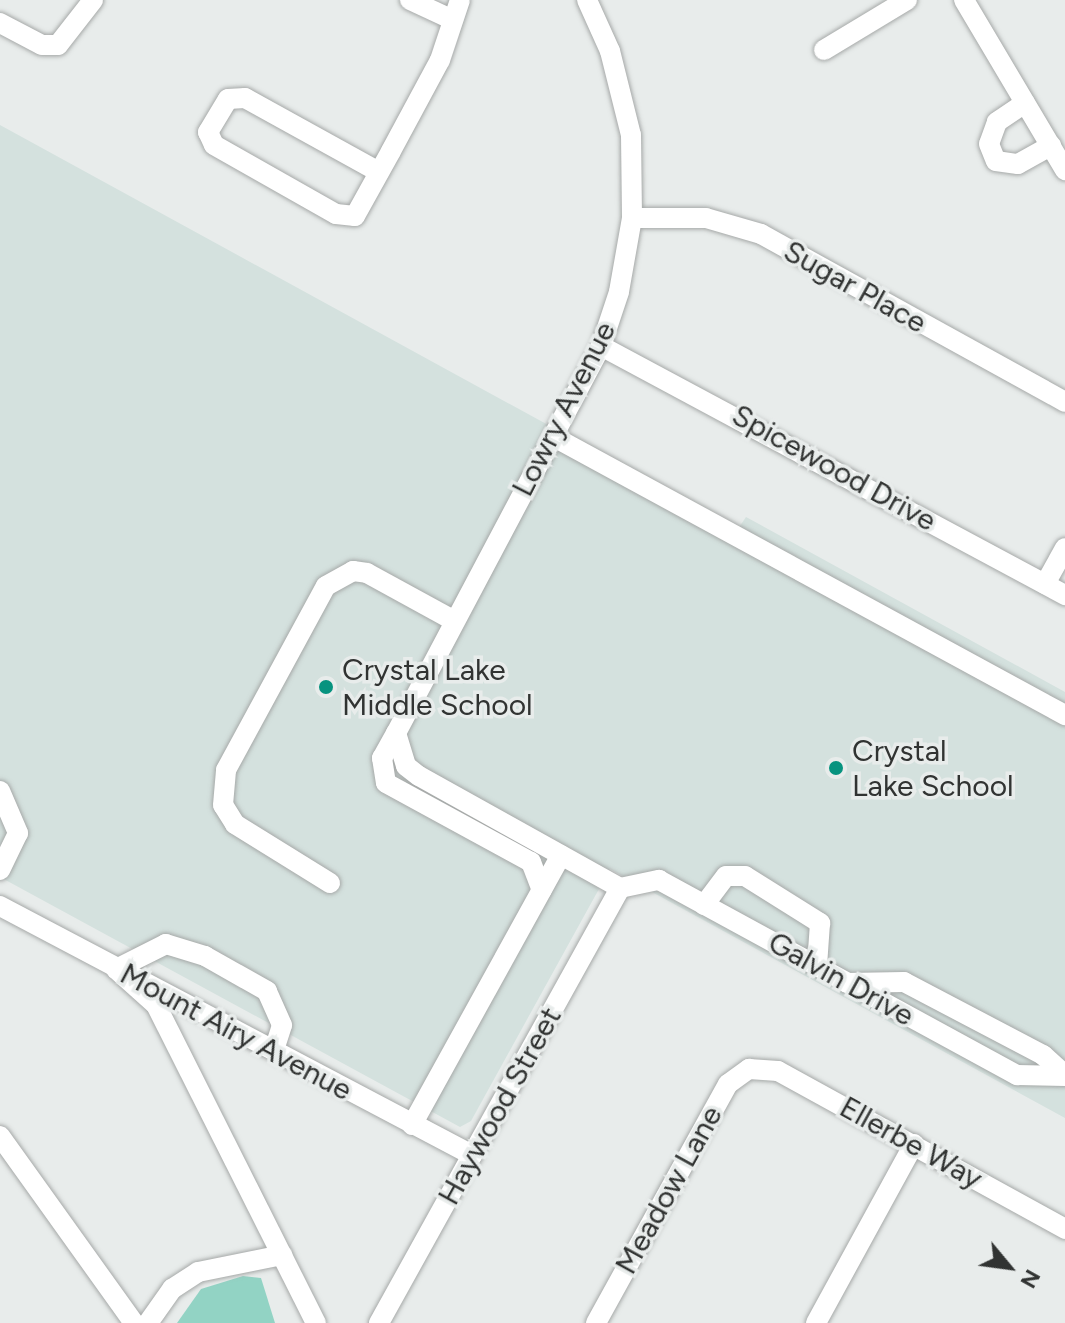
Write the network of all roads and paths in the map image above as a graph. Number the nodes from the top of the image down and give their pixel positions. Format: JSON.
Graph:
{"nodes":[{"id":1,"x":93,"y":0,"type":"edge"},
{"id":2,"x":410,"y":0,"type":"edge"},
{"id":3,"x":460,"y":0,"type":"edge"},
{"id":4,"x":587,"y":0,"type":"edge"},
{"id":5,"x":907,"y":0,"type":"edge"},
{"id":6,"x":964,"y":0,"type":"edge"},
{"id":7,"x":453,"y":20,"type":"junction"},
{"id":8,"x":0,"y":23,"type":"edge"},
{"id":9,"x":824,"y":50,"type":"dead end"},
{"id":10,"x":1025,"y":103,"type":"junction"},
{"id":11,"x":1051,"y":146,"type":"junction"},
{"id":12,"x":1065,"y":170,"type":"edge"},
{"id":13,"x":379,"y":172,"type":"junction"},
{"id":14,"x":632,"y":218,"type":"junction"},
{"id":15,"x":601,"y":346,"type":"junction"},
{"id":16,"x":1065,"y":402,"type":"edge"},
{"id":17,"x":554,"y":437,"type":"junction"},
{"id":18,"x":1065,"y":548,"type":"edge"},
{"id":19,"x":1045,"y":584,"type":"junction"},
{"id":20,"x":1065,"y":595,"type":"edge"},
{"id":21,"x":453,"y":620,"type":"junction"},
{"id":22,"x":1065,"y":715,"type":"edge"},
{"id":23,"x":397,"y":741,"type":"junction"},
{"id":24,"x":0,"y":791,"type":"edge"},
{"id":25,"x":561,"y":855,"type":"junction"},
{"id":26,"x":0,"y":870,"type":"edge"},
{"id":27,"x":330,"y":883,"type":"dead end"},
{"id":28,"x":620,"y":888,"type":"junction"},
{"id":29,"x":542,"y":890,"type":"junction"},
{"id":30,"x":704,"y":905,"type":"junction"},
{"id":31,"x":0,"y":906,"type":"edge"},
{"id":32,"x":817,"y":966,"type":"junction"},
{"id":33,"x":116,"y":969,"type":"junction"},
{"id":34,"x":847,"y":983,"type":"junction"},
{"id":35,"x":274,"y":1050,"type":"junction"},
{"id":36,"x":753,"y":1069,"type":"joint"},
{"id":37,"x":1065,"y":1076,"type":"edge"},
{"id":38,"x":412,"y":1125,"type":"junction"},
{"id":39,"x":2,"y":1144,"type":"edge"},
{"id":40,"x":914,"y":1144,"type":"junction"},
{"id":41,"x":472,"y":1155,"type":"junction"},
{"id":42,"x":1065,"y":1229,"type":"edge"},
{"id":43,"x":282,"y":1255,"type":"junction"},
{"id":44,"x":134,"y":1323,"type":"edge"},
{"id":45,"x":148,"y":1323,"type":"edge"},
{"id":46,"x":316,"y":1323,"type":"edge"},
{"id":47,"x":379,"y":1323,"type":"edge"},
{"id":48,"x":596,"y":1323,"type":"edge"},
{"id":49,"x":816,"y":1323,"type":"edge"}],
"edges":[{"from":1,"to":8,"type":"street"},
{"from":2,"to":7,"type":"street"},
{"from":3,"to":7,"type":"street"},
{"from":4,"to":14,"type":"street","name":"Lowry Avenue"},
{"from":5,"to":9,"type":"street"},
{"from":6,"to":10,"type":"street"},
{"from":7,"to":13,"type":"street"},
{"from":10,"to":11,"type":"street"},
{"from":10,"to":11,"type":"street"},
{"from":11,"to":12,"type":"street"},
{"from":13,"to":13,"type":"street"},
{"from":14,"to":15,"type":"street","name":"Lowry Avenue"},
{"from":14,"to":16,"type":"street","name":"Sugar Place"},
{"from":15,"to":17,"type":"street","name":"Lowry Avenue"},
{"from":15,"to":19,"type":"street","name":"Spicewood Drive"},
{"from":17,"to":21,"type":"street","name":"Lowry Avenue"},
{"from":17,"to":22,"type":"street"},
{"from":18,"to":19,"type":"street"},
{"from":19,"to":20,"type":"street","name":"Spicewood Drive"},
{"from":21,"to":23,"type":"street","name":"Lowry Avenue"},
{"from":21,"to":27,"type":"street"},
{"from":23,"to":25,"type":"street"},
{"from":23,"to":29,"type":"street","name":"Lowry Avenue"},
{"from":24,"to":26,"type":"street"},
{"from":25,"to":28,"type":"street"},
{"from":25,"to":29,"type":"street"},
{"from":28,"to":30,"type":"street","name":"Galvin Drive"},
{"from":28,"to":41,"type":"street","name":"Haywood Street"},
{"from":29,"to":38,"type":"street"},
{"from":30,"to":32,"type":"street","name":"Galvin Drive"},
{"from":30,"to":32,"type":"street"},
{"from":31,"to":33,"type":"street","name":"Mount Airy Avenue"},
{"from":32,"to":34,"type":"street","name":"Galvin Drive"},
{"from":33,"to":35,"type":"street","name":"Mount Airy Avenue"},
{"from":33,"to":35,"type":"street"},
{"from":33,"to":43,"type":"street"},
{"from":34,"to":37,"type":"street","name":"Galvin Drive"},
{"from":34,"to":37,"type":"street"},
{"from":35,"to":38,"type":"street","name":"Mount Airy Avenue"},
{"from":36,"to":40,"type":"street","name":"Ellerbe Way"},
{"from":36,"to":48,"type":"street","name":"Meadow Lane"},
{"from":38,"to":41,"type":"street","name":"Mount Airy Avenue"},
{"from":39,"to":44,"type":"street"},
{"from":40,"to":42,"type":"street","name":"Ellerbe Way"},
{"from":40,"to":49,"type":"street"},
{"from":41,"to":47,"type":"street","name":"Haywood Street"},
{"from":43,"to":45,"type":"street"},
{"from":43,"to":46,"type":"street"}]}
